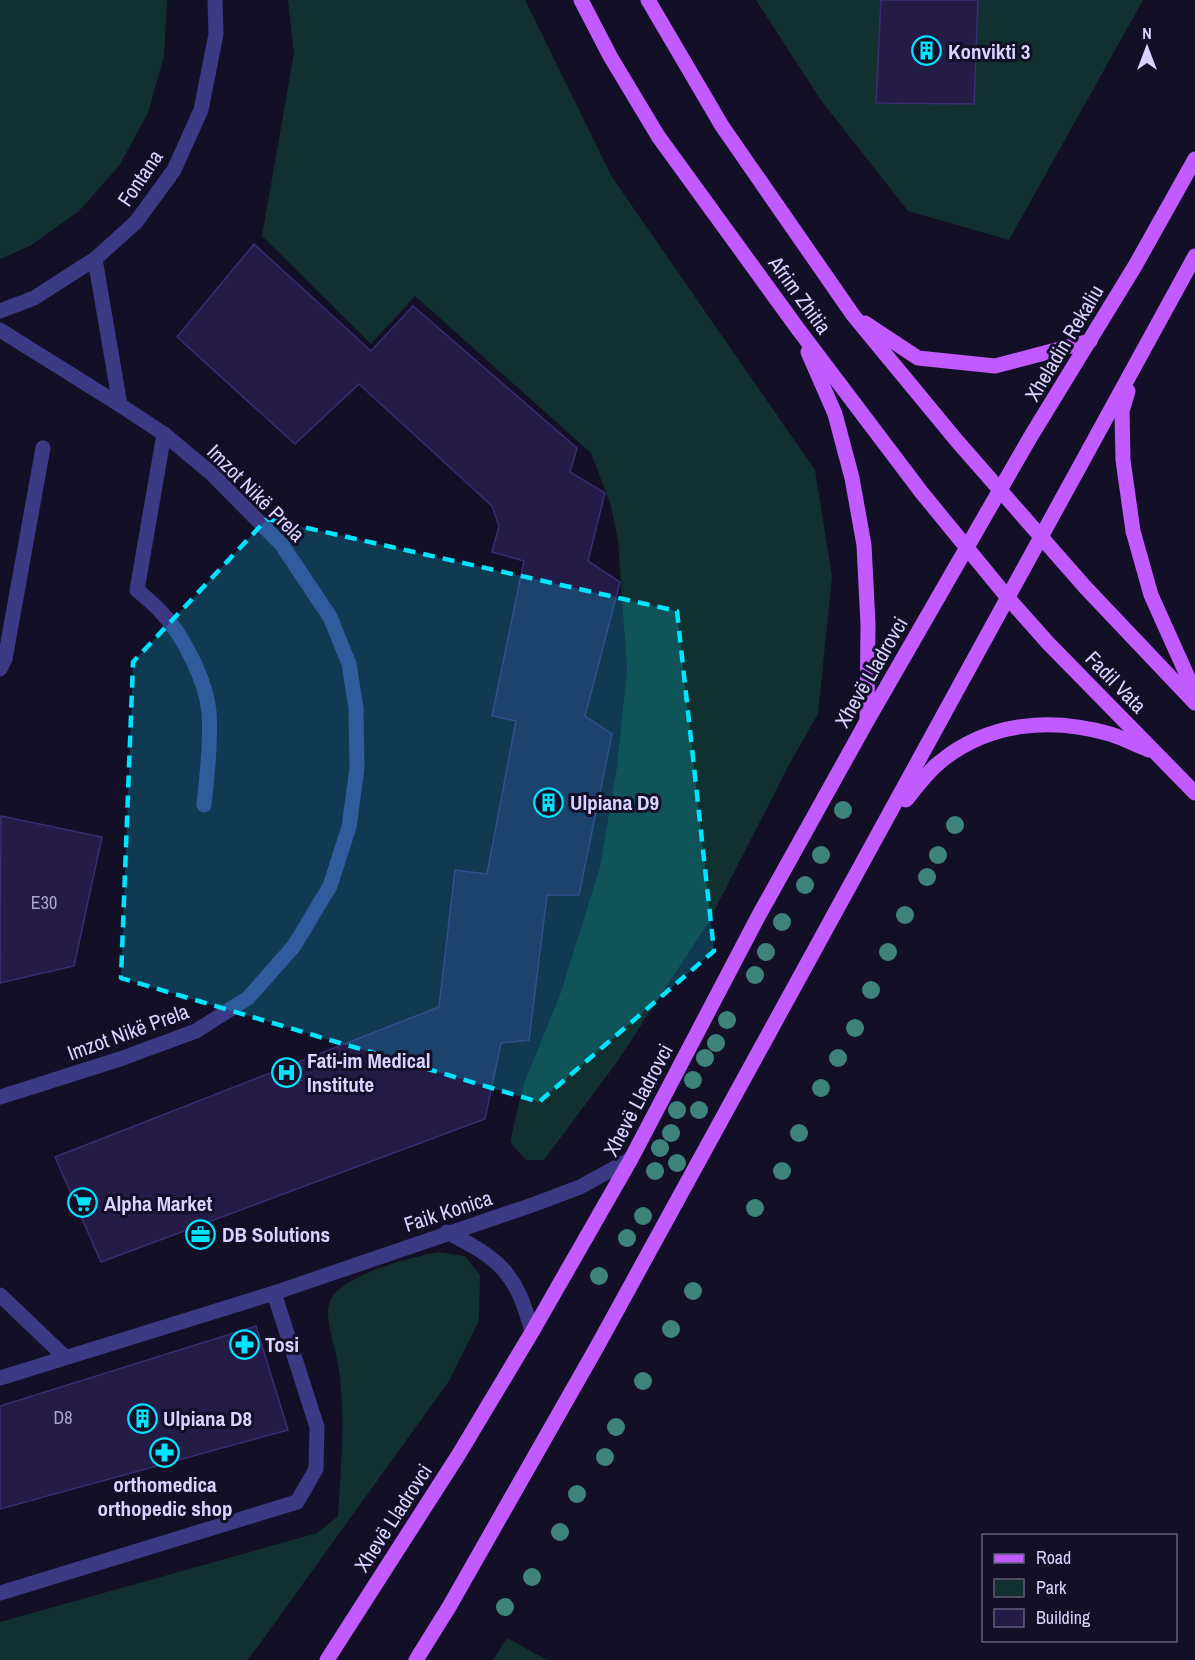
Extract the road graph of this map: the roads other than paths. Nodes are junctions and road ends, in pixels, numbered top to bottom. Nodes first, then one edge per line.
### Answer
1 (215, 0) edge
2 (582, 0) edge
3 (648, 0) edge
4 (1195, 159) edge
5 (1195, 256) edge
6 (95, 260) junction
7 (0, 311) edge
8 (853, 315) junction
9 (798, 329) junction
10 (0, 330) edge
11 (1089, 341) junction
12 (1136, 364) junction
13 (120, 405) junction
14 (164, 434) junction
15 (43, 448) dead end
16 (999, 490) junction
17 (1041, 536) junction
18 (967, 548) junction
19 (1008, 598) junction
20 (0, 669) edge
21 (1195, 693) edge
22 (1195, 703) edge
23 (867, 721) junction
24 (1155, 752) junction
25 (1195, 793) edge
26 (204, 805) dead end
27 (886, 822) junction
28 (0, 1097) edge
29 (631, 1159) junction
30 (447, 1232) junction
31 (274, 1293) junction
32 (0, 1295) edge
33 (532, 1332) junction
34 (65, 1357) junction
35 (0, 1378) edge
36 (0, 1593) edge
37 (327, 1660) edge
38 (416, 1660) edge

1 - 6 street, Fontana
2 - 9 main road, Afrim Zhitia
3 - 8 main road, Afrim Zhitia
4 - 11 main road, Xheladin Rekaliu
5 - 12 main road
6 - 7 street, Fontana
6 - 13 street
8 - 11 main road
8 - 16 main road, Afrim Zhitia
9 - 18 main road, Afrim Zhitia
9 - 23 main road
10 - 13 street, Imzot Nikë Prela
11 - 16 main road, Xheladin Rekaliu
12 - 17 main road
12 - 21 main road
13 - 14 street, Imzot Nikë Prela
14 - 26 street
14 - 28 street, Imzot Nikë Prela
15 - 20 street
16 - 17 main road, Afrim Zhitia
16 - 18 main road, Xheladin Rekaliu
17 - 19 main road
17 - 22 main road, Fadil Vata
18 - 19 main road, Afrim Zhitia
18 - 23 main road, Xhevë Lladrovci
19 - 24 main road, Fadil Vata
19 - 27 main road
23 - 29 main road, Xhevë Lladrovci
24 - 25 main road, Fadil Vata
24 - 27 main road
27 - 38 main road
29 - 30 street, Faik Konica
29 - 33 main road, Xhevë Lladrovci
30 - 31 street, Faik Konica
30 - 33 street
31 - 34 street, Faik Konica
31 - 36 street
32 - 34 street
33 - 37 main road, Xhevë Lladrovci
34 - 35 street, Faik Konica

